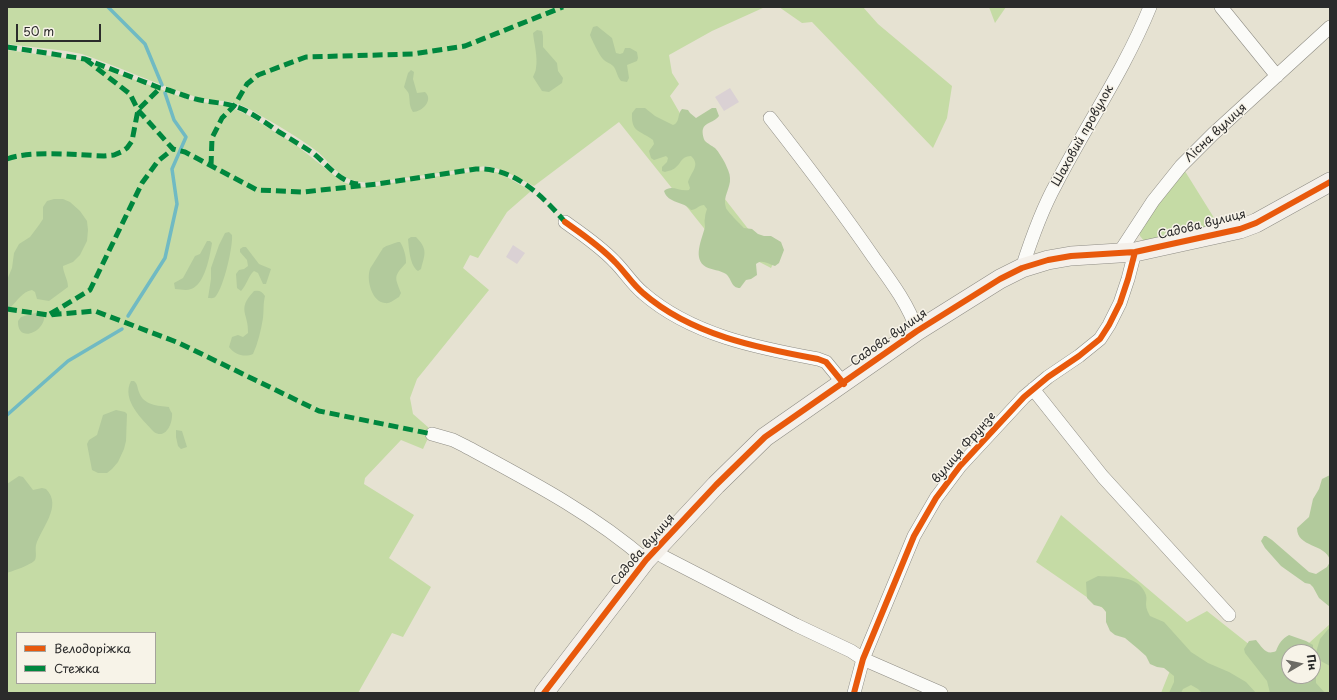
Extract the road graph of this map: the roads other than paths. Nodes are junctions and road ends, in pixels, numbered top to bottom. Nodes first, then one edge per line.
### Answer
1 (1150, 7) edge
2 (1221, 7) edge
3 (1330, 27) edge
4 (1277, 76) junction
5 (770, 118) dead end
6 (1330, 182) edge
7 (565, 222) dead end
8 (1127, 252) junction
9 (1022, 268) junction
10 (917, 331) junction
11 (844, 384) junction
12 (1034, 389) junction
13 (432, 434) dead end
14 (651, 555) junction
15 (1229, 614) dead end
16 (863, 659) junction
17 (544, 693) edge
18 (854, 693) edge
19 (941, 693) edge

1 - 9 street, Шаховий провулок
2 - 4 street
3 - 4 street, Лісна вулиця
4 - 8 street, Лісна вулиця
5 - 10 street
6 - 8 street, Садова вулиця
7 - 11 street
8 - 9 street, Садова вулиця
8 - 12 street, вулиця Фрунзе
9 - 10 street, Садова вулиця
10 - 11 street, Садова вулиця
11 - 14 street, Садова вулиця
12 - 15 street
12 - 16 street, вулиця Фрунзе
13 - 14 street, Садова вулиця
14 - 16 street, Садова вулиця
14 - 17 street, Садова вулиця
16 - 18 street, вулиця Фрунзе
16 - 19 street, Садова вулиця

